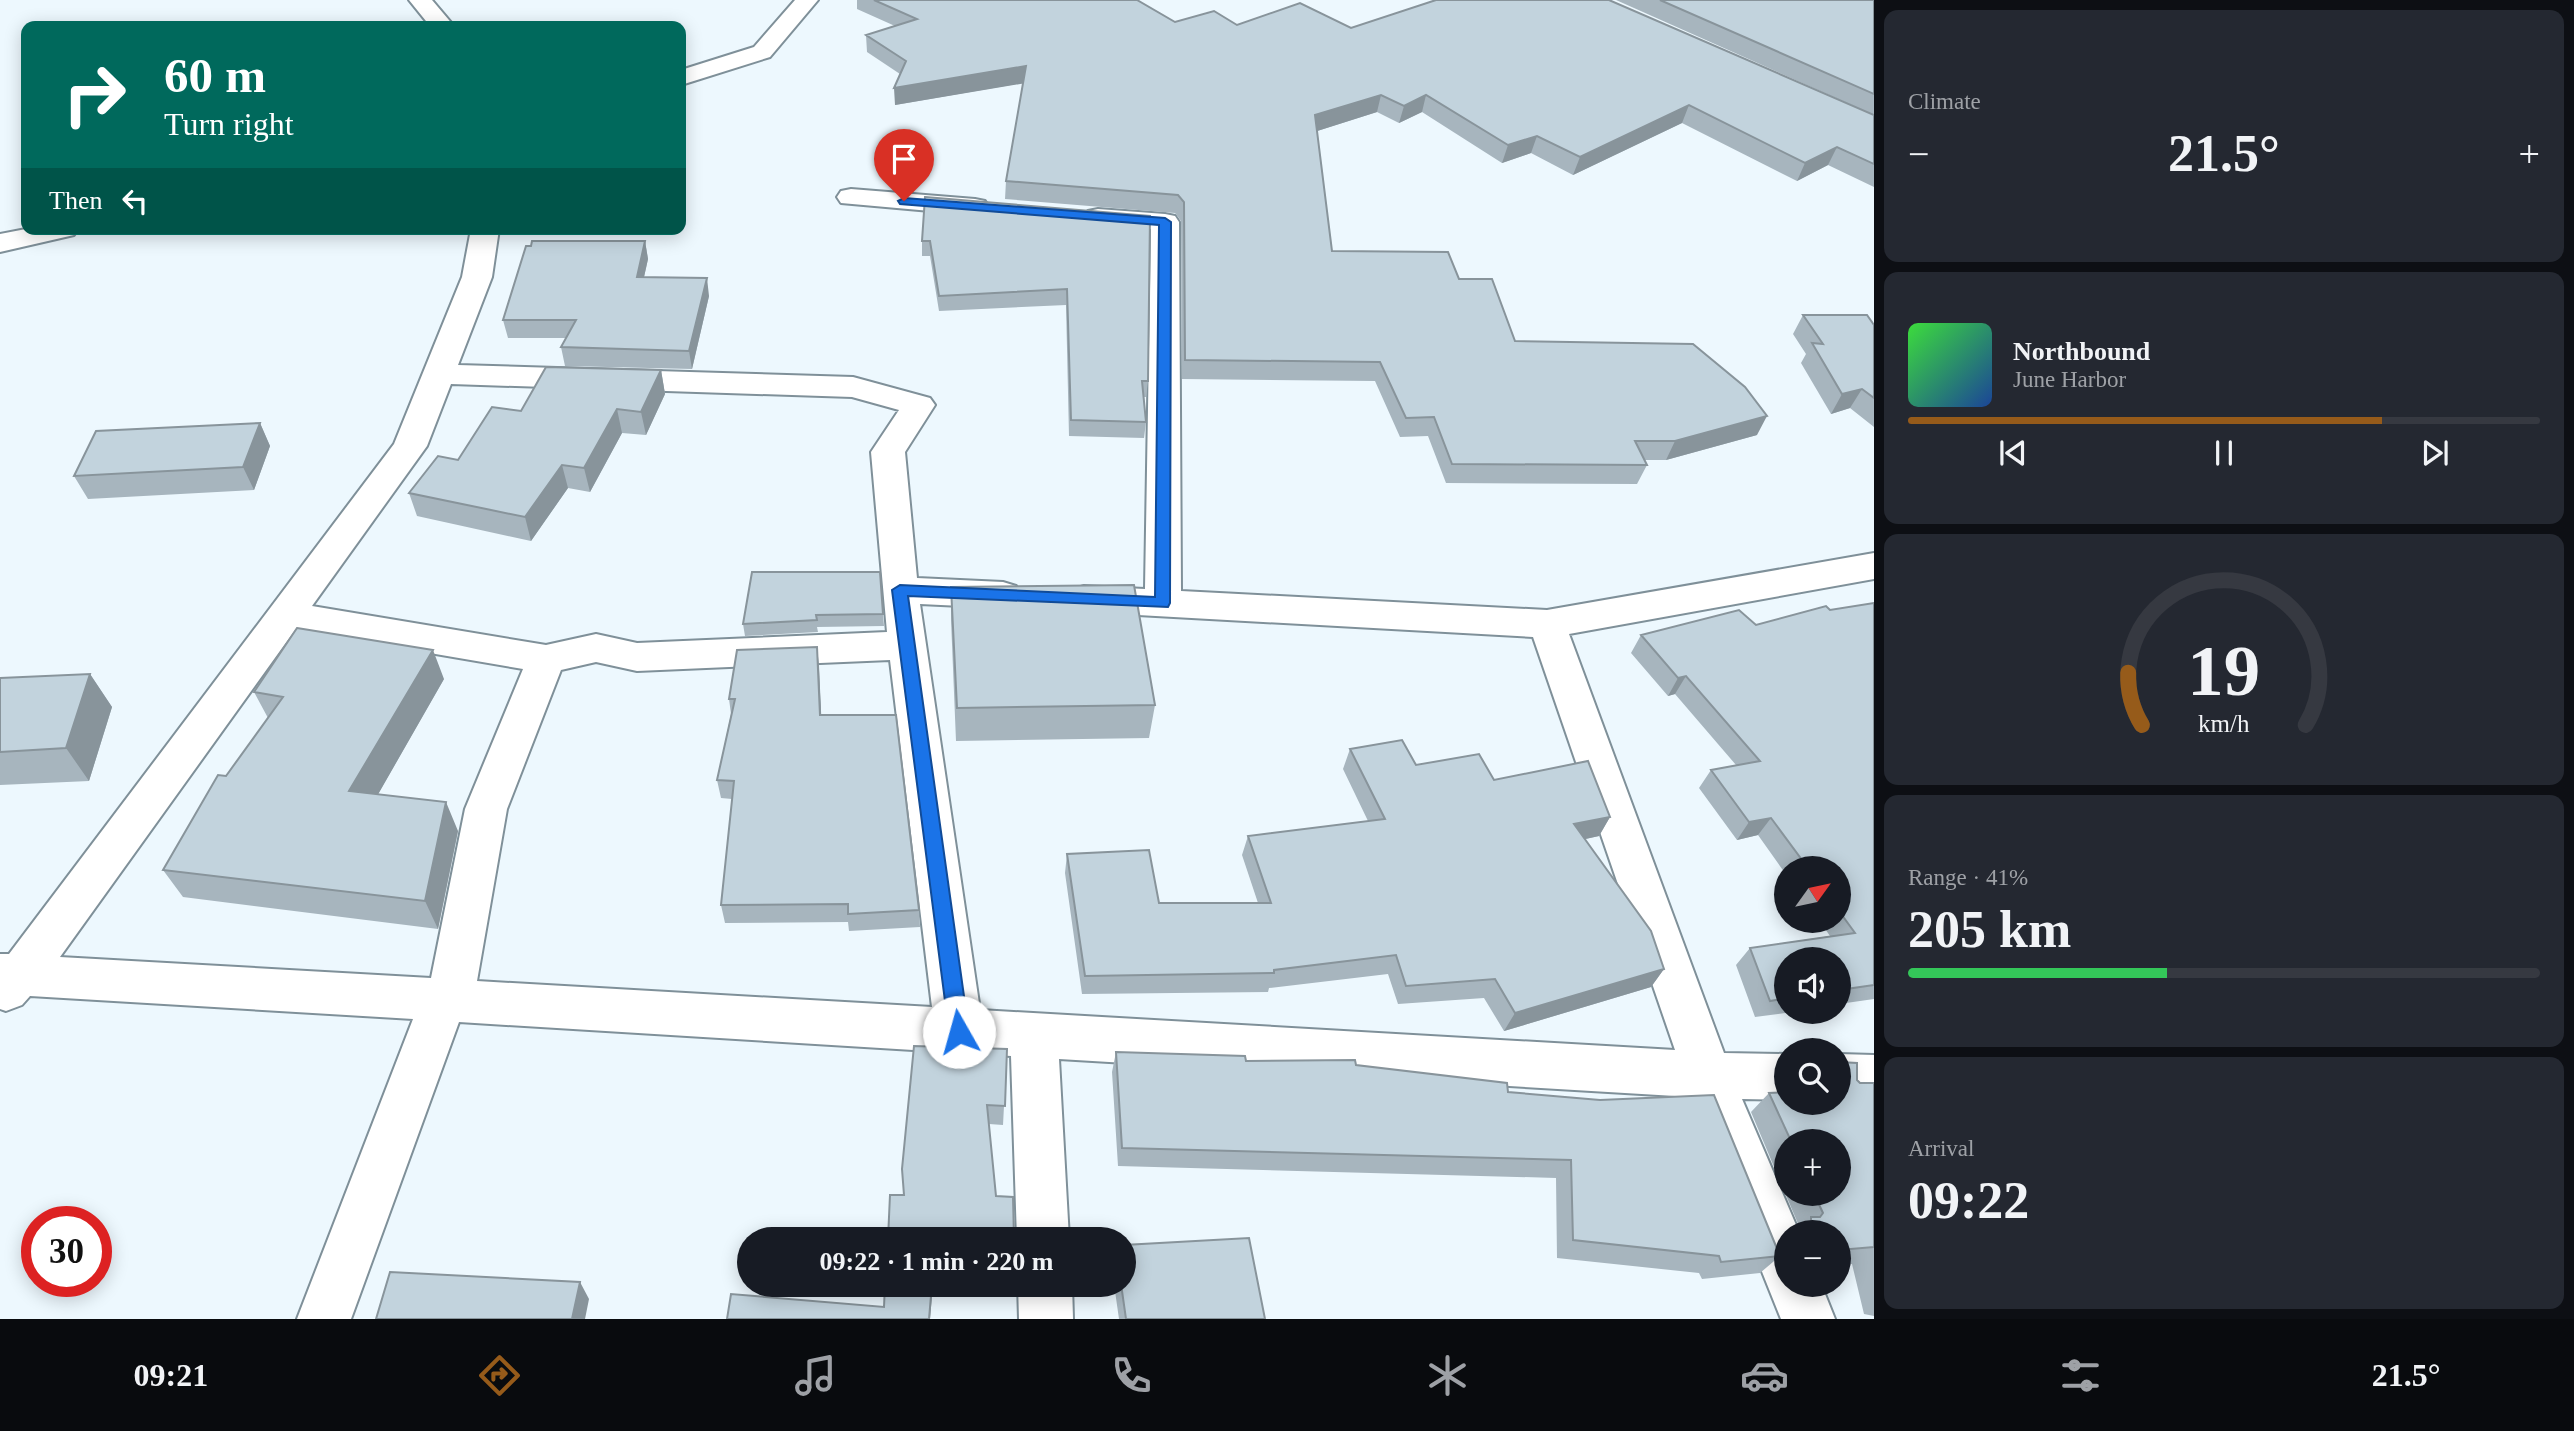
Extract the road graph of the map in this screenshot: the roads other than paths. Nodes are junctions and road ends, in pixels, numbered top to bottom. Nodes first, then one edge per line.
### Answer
1 (420, 0) edge
2 (807, 0) edge
3 (438, 21) edge
4 (686, 76) edge
5 (851, 197) dead end
6 (1001, 209) edge
7 (1070, 214) edge
8 (37, 235) edge
9 (484, 235) edge
10 (0, 243) edge
11 (439, 373) junction
12 (1874, 566) edge
13 (900, 590) junction
14 (1163, 603) junction
15 (286, 615) junction
16 (1547, 624) junction
17 (908, 645) junction
18 (546, 659) junction
19 (7, 982) edge
20 (450, 1000) junction
21 (959, 1032) junction
22 (1034, 1034) junction
23 (1708, 1075) junction
24 (1774, 1077) edge
25 (1851, 1077) edge
26 (1874, 1078) edge
27 (1042, 1227) edge
28 (1774, 1236) edge
29 (1045, 1297) edge
30 (1799, 1297) edge
31 (324, 1319) edge
32 (1046, 1319) edge
33 (1808, 1319) edge

1 - 3 street
2 - 4 street
5 - 6 street
7 - 14 street
8 - 10 street
9 - 11 street
11 - 13 street
11 - 15 street
12 - 16 street
13 - 14 street
13 - 17 street
14 - 16 street
15 - 18 street
15 - 19 street
16 - 23 street
17 - 18 street
17 - 21 street
18 - 20 street
19 - 20 street
20 - 21 street
20 - 31 street
21 - 22 street
22 - 23 street
22 - 27 street
23 - 24 street
23 - 28 street
25 - 26 street
29 - 32 street
30 - 33 street

